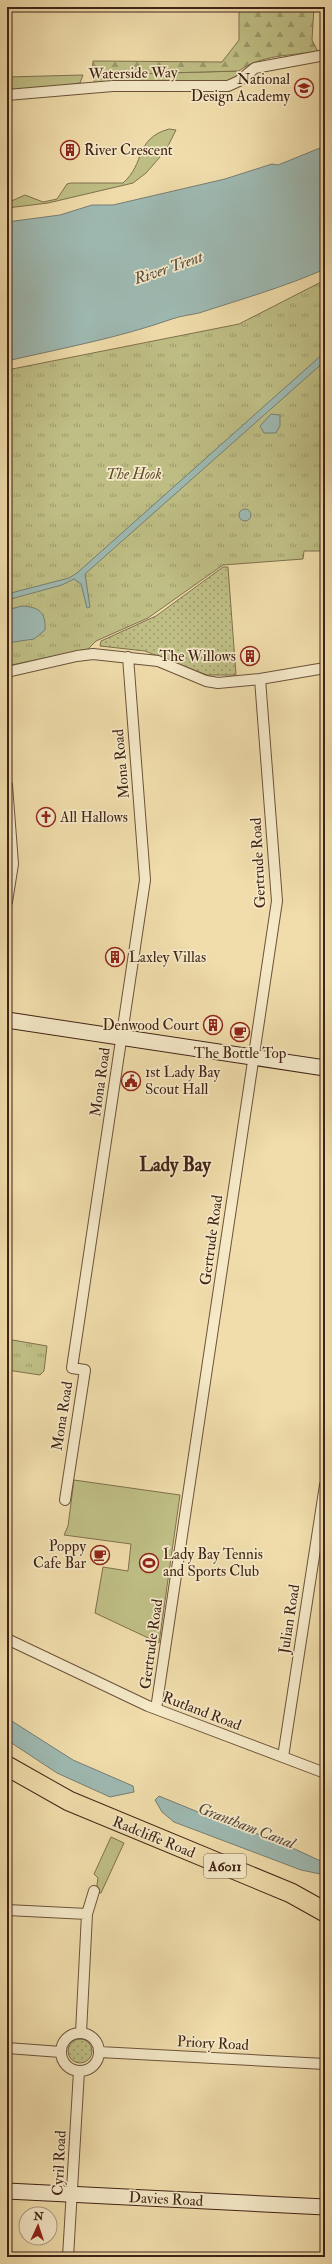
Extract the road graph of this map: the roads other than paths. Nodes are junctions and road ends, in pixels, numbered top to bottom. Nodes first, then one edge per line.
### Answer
1 (325, 55) edge
2 (7, 95) edge
3 (128, 657) junction
4 (325, 668) edge
5 (7, 672) edge
6 (260, 679) junction
7 (7, 785) edge
8 (7, 902) edge
9 (7, 1020) edge
10 (122, 1037) junction
11 (253, 1057) junction
12 (325, 1068) edge
13 (325, 1485) edge
14 (65, 1500) dead end
15 (7, 1639) edge
16 (156, 1709) junction
17 (283, 1757) junction
18 (7, 1766) edge
19 (325, 1773) edge
20 (94, 1891) dead end
21 (7, 1910) edge
22 (325, 1912) edge
23 (87, 1914) junction
24 (81, 2033) junction
25 (7, 2048) edge
26 (61, 2052) junction
27 (99, 2052) junction
28 (325, 2064) edge
29 (79, 2071) junction
30 (7, 2191) edge
31 (72, 2194) junction
32 (325, 2207) edge
33 (68, 2257) edge

1 - 2 street, Waterside Way
3 - 5 street
3 - 6 street
3 - 10 street, Mona Road
4 - 6 street
6 - 11 street, Gertrude Road
7 - 8 street
9 - 10 street
10 - 11 street
10 - 14 street, Mona Road
11 - 12 street
11 - 16 street, Gertrude Road
13 - 17 street, Julian Road
15 - 16 street, Rutland Road
16 - 17 street, Rutland Road
17 - 19 street, Rutland Road
18 - 22 highway, Radcliffe Road / A6011
20 - 23 street
21 - 23 street
23 - 24 street
24 - 26 street
24 - 27 street
25 - 26 street
26 - 29 street
27 - 28 street, Priory Road
27 - 29 street
29 - 31 street, Cyril Road
30 - 31 street, Davies Road
31 - 32 street, Davies Road
31 - 33 street, Cyril Road

